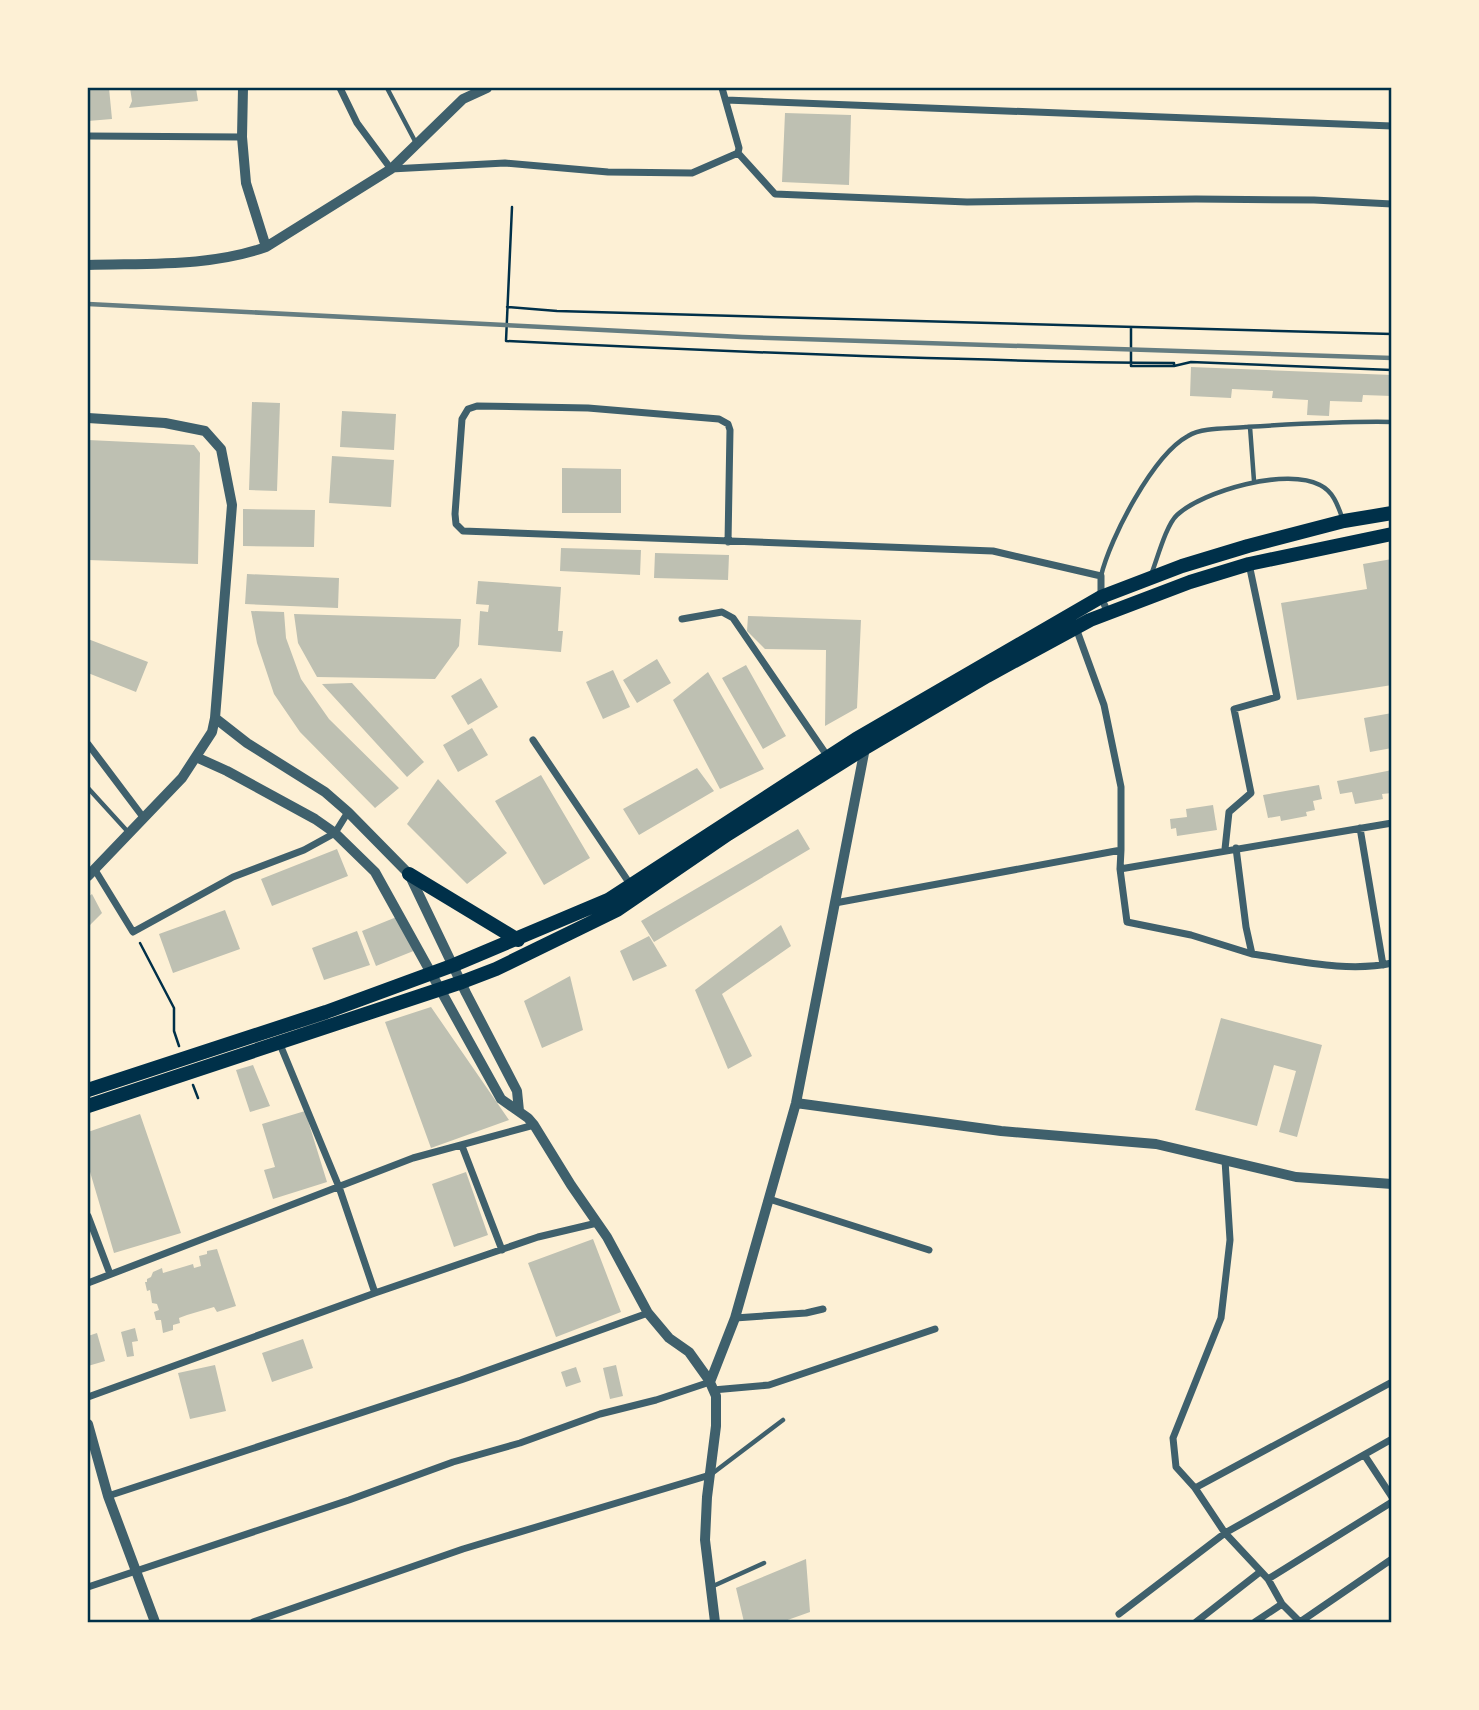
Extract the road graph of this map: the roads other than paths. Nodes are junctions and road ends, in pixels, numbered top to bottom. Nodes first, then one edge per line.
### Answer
1 (243, 88) edge
2 (340, 88) edge
3 (387, 88) edge
4 (487, 88) edge
5 (722, 88) edge
6 (726, 100) junction
7 (1391, 126) edge
8 (88, 136) edge
9 (243, 137) junction
10 (417, 144) junction
11 (738, 153) junction
12 (391, 169) junction
13 (1391, 204) edge
14 (266, 247) junction
15 (88, 265) edge
16 (88, 418) edge
17 (1391, 422) edge
18 (1250, 427) junction
19 (1254, 481) junction
20 (1391, 513) edge
21 (1344, 522) junction
22 (1391, 534) edge
23 (728, 542) junction
24 (1249, 564) junction
25 (1101, 576) junction
26 (1150, 578) junction
27 (1151, 596) junction
28 (1101, 597) junction
29 (1108, 613) junction
30 (682, 620) dead end
31 (1076, 628) junction
32 (215, 718) junction
33 (533, 740) dead end
34 (88, 744) edge
35 (865, 748) junction
36 (196, 757) junction
37 (829, 757) junction
38 (88, 788) edge
39 (348, 812) junction
40 (143, 817) junction
41 (1391, 823) edge
42 (1360, 828) junction
43 (128, 833) junction
44 (335, 833) junction
45 (1236, 848) junction
46 (1225, 849) junction
47 (1121, 850) junction
48 (1120, 869) junction
49 (91, 873) edge
50 (409, 874) junction
51 (630, 884) junction
52 (835, 903) junction
53 (518, 940) junction
54 (1252, 954) junction
55 (1391, 963) edge
56 (454, 965) junction
57 (1383, 965) junction
58 (431, 973) junction
59 (461, 982) junction
60 (440, 989) junction
61 (279, 1042) junction
62 (88, 1090) edge
63 (796, 1103) junction
64 (88, 1106) edge
65 (519, 1111) junction
66 (534, 1125) junction
67 (462, 1146) junction
68 (1225, 1160) junction
69 (1391, 1184) edge
70 (339, 1187) junction
71 (769, 1199) junction
72 (88, 1216) edge
73 (597, 1223) junction
74 (502, 1250) junction
75 (929, 1250) dead end
76 (110, 1274) junction
77 (88, 1283) edge
78 (375, 1293) junction
79 (823, 1309) dead end
80 (648, 1313) junction
81 (735, 1318) junction
82 (935, 1329) dead end
83 (1391, 1382) edge
84 (712, 1386) junction
85 (88, 1397) edge
86 (783, 1420) dead end
87 (88, 1424) edge
88 (1391, 1439) edge
89 (1365, 1456) junction
90 (710, 1475) junction
91 (1195, 1488) junction
92 (108, 1496) junction
93 (1391, 1500) edge
94 (1225, 1533) junction
95 (1391, 1559) edge
96 (764, 1563) dead end
97 (135, 1571) junction
98 (1260, 1572) junction
99 (1268, 1579) junction
100 (88, 1587) edge
101 (710, 1587) junction
102 (1282, 1604) junction
103 (1119, 1614) dead end
104 (155, 1622) edge
105 (253, 1622) edge
106 (715, 1622) edge
107 (1196, 1622) edge
108 (1255, 1622) edge
109 (1300, 1622) edge

1 - 9 street
2 - 12 street
3 - 10 lane
4 - 10 street
5 - 6 street
6 - 7 street
6 - 11 street
8 - 9 street
9 - 14 street
10 - 12 street
11 - 12 street
11 - 13 street
12 - 14 street
14 - 15 street
16 - 32 street
17 - 18 lane
18 - 19 lane
18 - 25 lane
19 - 21 lane
19 - 26 lane
20 - 21 highway
21 - 26 highway
22 - 24 highway
23 - 23 street
23 - 25 street
24 - 27 highway
24 - 46 street
25 - 28 street
26 - 27 lane
26 - 28 highway
27 - 29 highway
28 - 29 street
28 - 37 highway
29 - 31 highway
30 - 37 street
31 - 35 highway
31 - 47 street
32 - 36 street
32 - 39 street
33 - 51 street
34 - 40 street
35 - 52 street
35 - 59 highway
36 - 40 street
36 - 44 street
37 - 51 highway
38 - 43 lane
39 - 44 street
39 - 50 street
40 - 43 street
41 - 42 street
42 - 45 street
42 - 57 street
43 - 49 street
44 - 49 street
44 - 58 street
45 - 46 street
45 - 54 street
46 - 48 street
47 - 48 street
47 - 52 street
48 - 54 street
50 - 53 highway
50 - 56 street
51 - 53 highway
52 - 63 street
53 - 56 highway
54 - 57 street
55 - 57 street
56 - 58 highway
56 - 59 street
58 - 60 street
58 - 62 highway
59 - 60 highway
59 - 65 street
60 - 61 highway
60 - 65 street
61 - 64 highway
61 - 70 street
63 - 68 street
63 - 71 street
65 - 66 street
66 - 67 street
66 - 73 street
67 - 70 street
67 - 74 street
68 - 69 street
68 - 91 street
70 - 76 street
70 - 78 street
71 - 75 street
71 - 81 street
72 - 76 street
73 - 74 street
73 - 80 street
74 - 78 street
76 - 77 street
78 - 85 street
79 - 81 street
80 - 84 street
80 - 92 street
81 - 84 street
82 - 84 street
83 - 91 street
84 - 90 street
84 - 97 street
86 - 90 lane
87 - 92 street
88 - 89 street
89 - 93 street
89 - 94 street
90 - 101 street
90 - 105 street
91 - 94 street
92 - 97 street
93 - 99 street
94 - 98 street
94 - 103 street
95 - 109 street
96 - 101 lane
97 - 100 street
97 - 104 street
98 - 99 street
98 - 107 street
99 - 102 street
101 - 106 street
102 - 108 street
102 - 109 street

